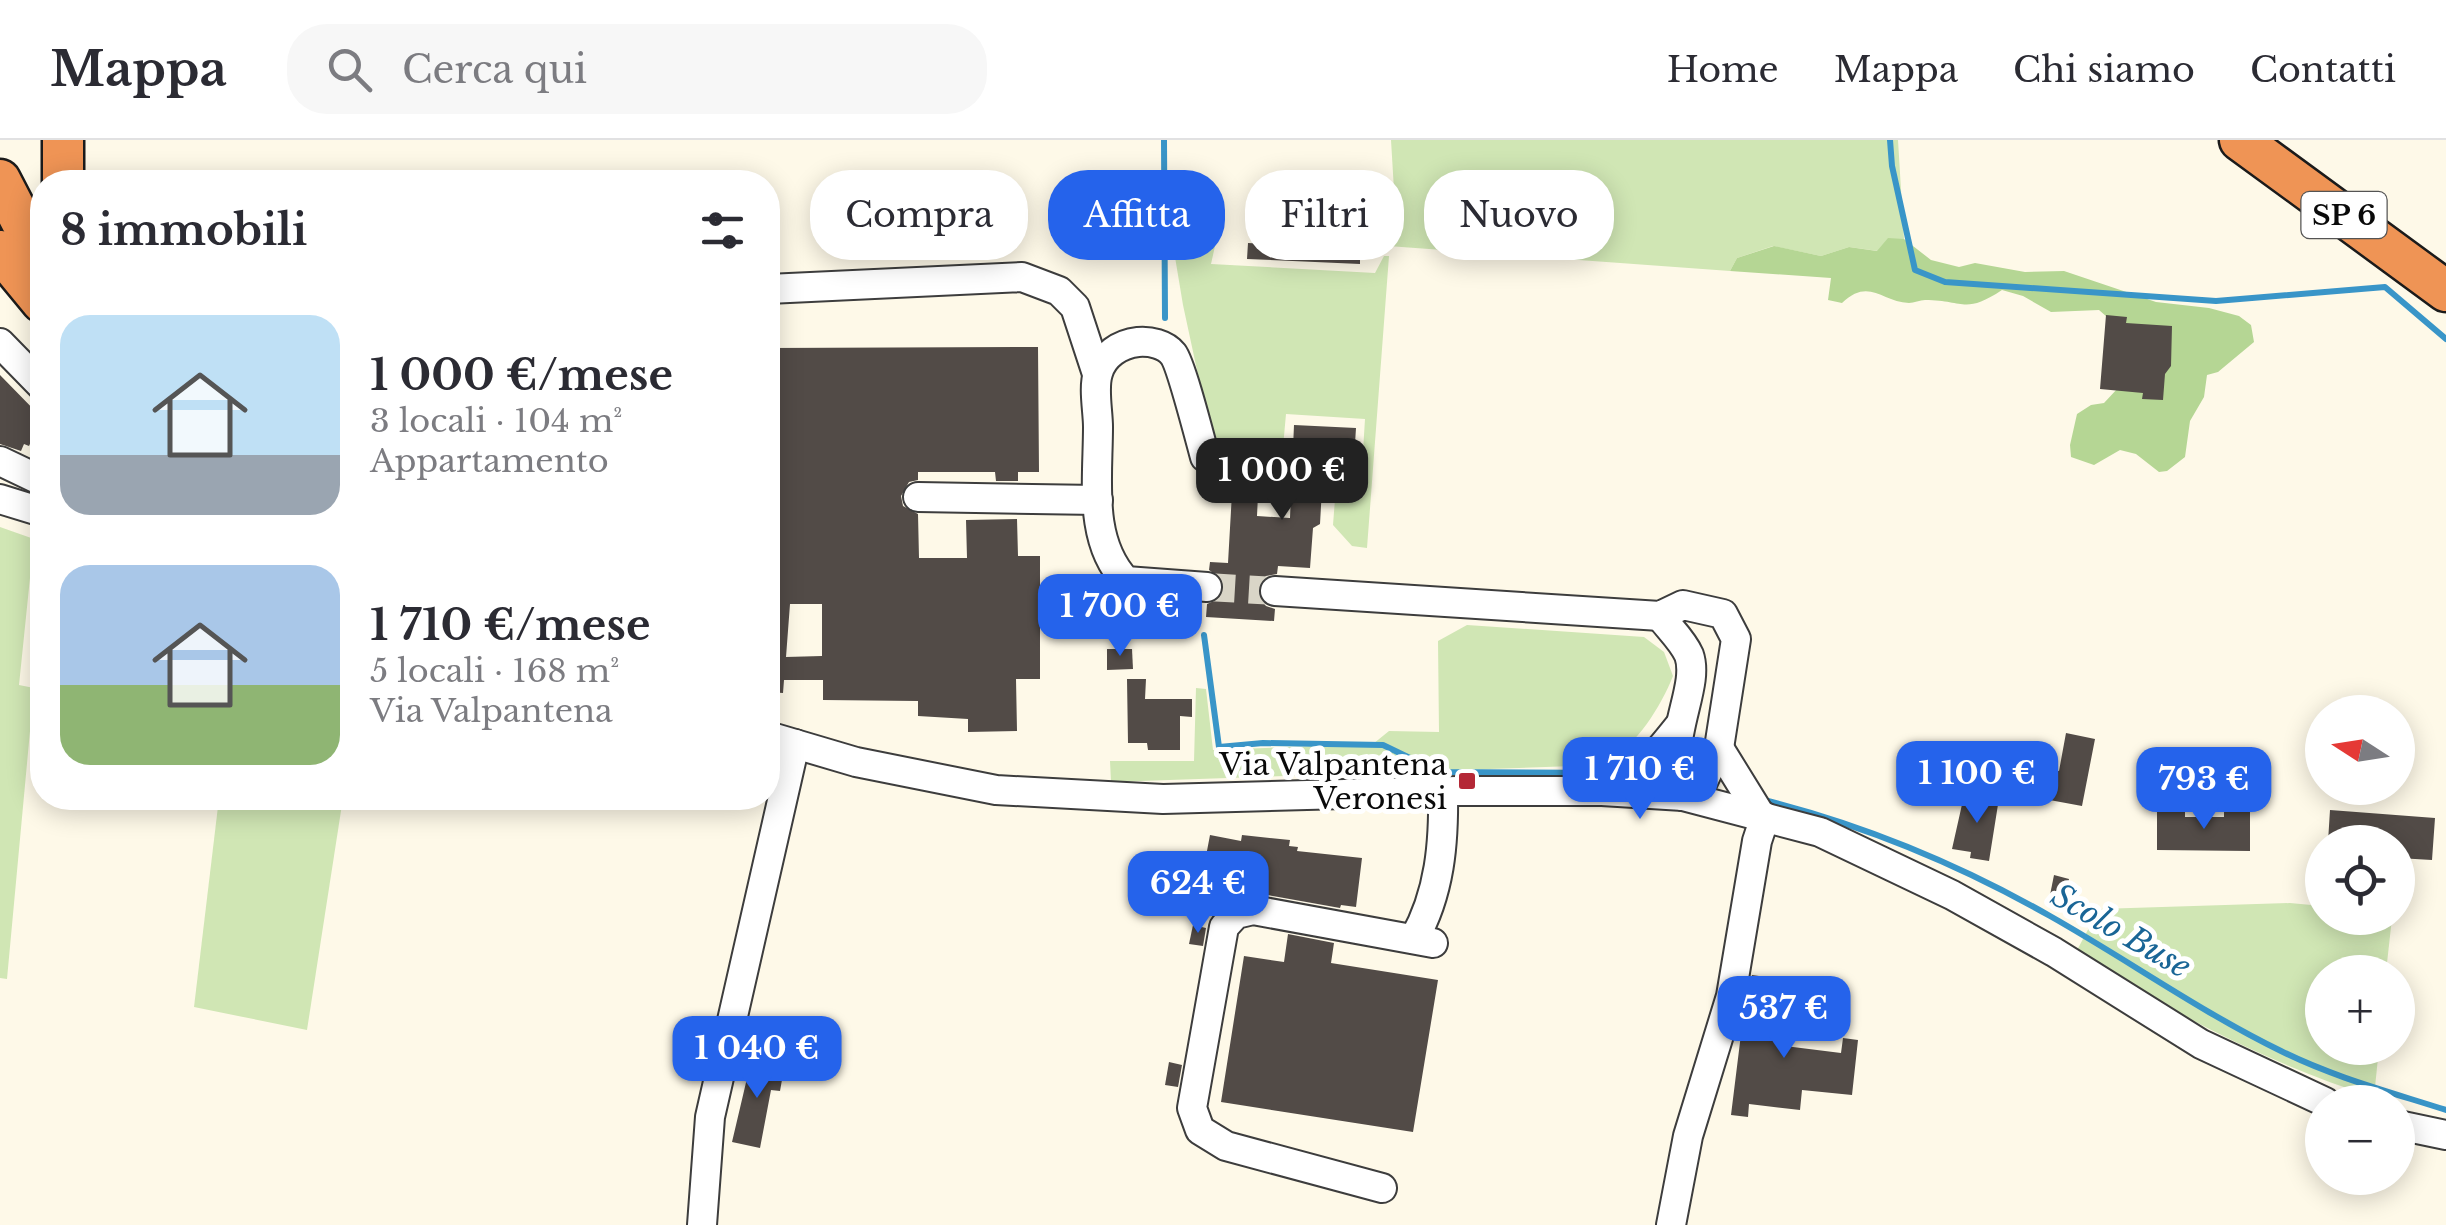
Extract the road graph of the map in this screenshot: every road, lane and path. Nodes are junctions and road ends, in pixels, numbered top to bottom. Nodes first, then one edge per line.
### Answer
1 (62, 140) edge
2 (2240, 140) edge
3 (62, 170) edge
4 (0, 180) edge
5 (30, 238) edge
6 (0, 251) edge
7 (30, 287) edge
8 (780, 288) edge
9 (2446, 291) edge
10 (0, 343) edge
11 (30, 374) edge
12 (1098, 374) junction
13 (1206, 456) dead end
14 (0, 461) edge
15 (30, 475) edge
16 (918, 497) dead end
17 (0, 499) edge
18 (1098, 500) junction
19 (30, 502) edge
20 (1208, 588) tunnel mouth
21 (1275, 591) tunnel mouth
22 (1660, 616) junction
23 (1678, 726) junction
24 (780, 740) edge
25 (795, 744) junction
26 (1720, 748) junction
27 (1602, 791) junction
28 (1443, 792) junction
29 (1683, 796) junction
30 (780, 810) edge
31 (780, 810) edge
32 (1763, 816) junction
33 (2305, 1093) edge
34 (2415, 1128) edge
35 (2446, 1135) edge
36 (1382, 1188) dead end
37 (702, 1225) edge
38 (1671, 1225) edge

1 - 3 highway
2 - 9 highway, SP 6
4 - 5 highway
6 - 7 highway
8 - 12 street
10 - 11 street
12 - 13 street
12 - 18 street
14 - 15 street
16 - 18 street
17 - 19 street
18 - 20 street
21 - 22 street
22 - 23 street
22 - 26 street
23 - 27 street
23 - 29 street
24 - 25 street
25 - 28 street
25 - 31 street
26 - 29 street
26 - 32 street
27 - 28 street
27 - 29 street
28 - 36 street
29 - 32 street
30 - 37 street
32 - 33 street
32 - 38 street
34 - 35 street

